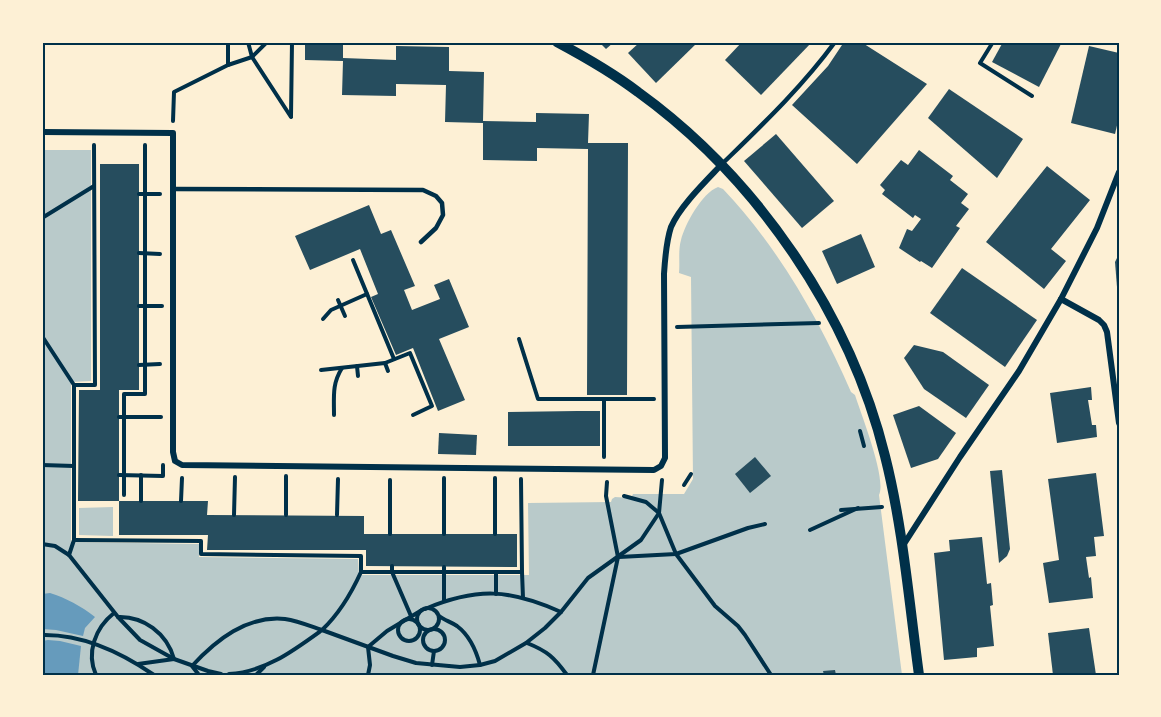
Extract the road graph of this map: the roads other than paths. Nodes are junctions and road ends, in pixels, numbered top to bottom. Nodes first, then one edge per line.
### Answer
1 (558, 42) edge
2 (835, 42) edge
3 (42, 132) edge
4 (722, 164) junction
5 (1119, 172) edge
6 (173, 192) junction
7 (421, 242) dead end
8 (1061, 299) junction
9 (1119, 423) edge
10 (902, 547) junction
11 (919, 675) edge

1 - 4 street
2 - 4 lane
3 - 6 street
4 - 6 street
4 - 10 street
5 - 8 street
6 - 7 lane
8 - 9 street
8 - 10 street
10 - 11 street

